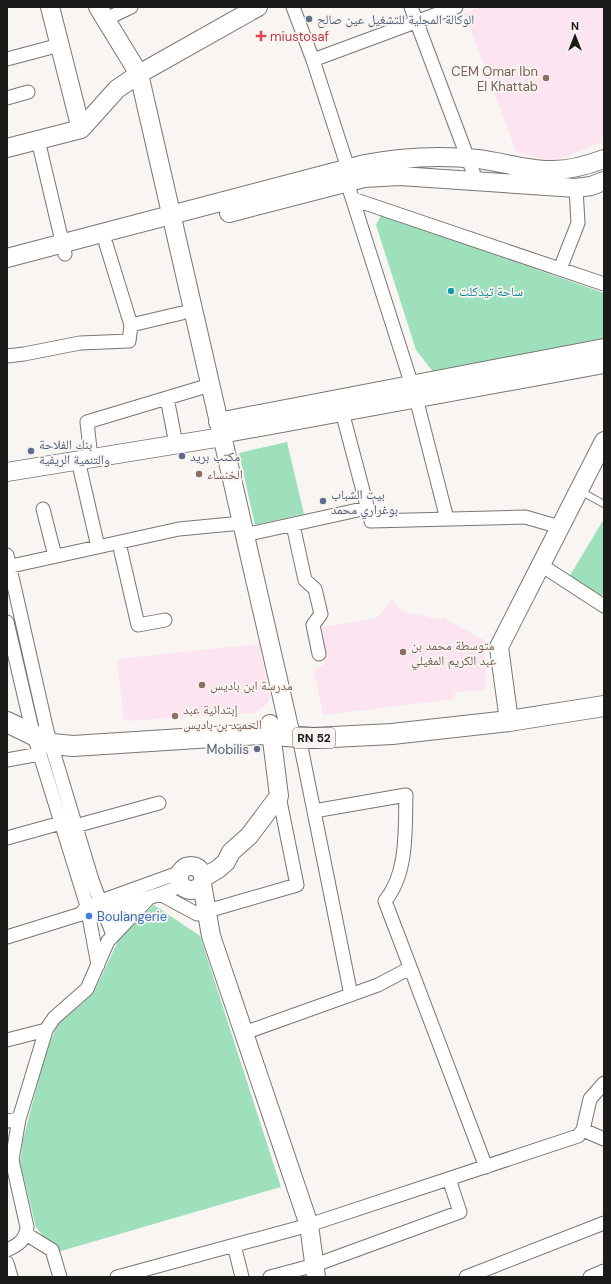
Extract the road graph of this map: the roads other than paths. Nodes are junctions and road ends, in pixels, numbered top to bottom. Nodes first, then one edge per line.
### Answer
1 (50, 7) edge
2 (131, 7) edge
3 (258, 7) edge
4 (293, 7) edge
5 (411, 7) edge
6 (456, 7) edge
7 (102, 13) edge
8 (417, 22) junction
9 (60, 45) junction
10 (7, 59) edge
11 (313, 60) junction
12 (139, 74) junction
13 (28, 92) dead end
14 (7, 98) edge
15 (81, 129) junction
16 (38, 140) junction
17 (7, 148) edge
18 (468, 159) junction
19 (604, 159) edge
20 (399, 167) junction
21 (560, 170) junction
22 (476, 180) junction
23 (604, 181) edge
24 (349, 183) junction
25 (569, 188) junction
26 (172, 221) junction
27 (106, 244) junction
28 (64, 249) junction
29 (7, 258) edge
30 (7, 269) edge
31 (560, 269) junction
32 (604, 284) edge
33 (182, 313) dead end
34 (131, 325) junction
35 (604, 348) edge
36 (7, 356) edge
37 (604, 364) edge
38 (210, 385) junction
39 (414, 391) junction
40 (167, 398) junction
41 (340, 405) junction
42 (221, 431) junction
43 (604, 441) edge
44 (176, 444) junction
45 (84, 459) junction
46 (7, 472) edge
47 (579, 490) junction
48 (604, 504) edge
49 (368, 508) junction
50 (43, 509) dead end
51 (447, 519) junction
52 (293, 525) junction
53 (560, 527) junction
54 (243, 529) junction
55 (119, 543) junction
56 (98, 547) junction
57 (55, 556) junction
58 (8, 563) edge
59 (541, 564) junction
60 (604, 606) edge
61 (165, 620) dead end
62 (7, 622) edge
63 (10, 649) edge
64 (318, 654) dead end
65 (604, 694) edge
66 (604, 706) edge
67 (508, 715) junction
68 (7, 722) edge
69 (284, 731) junction
70 (39, 738) junction
71 (7, 760) edge
72 (279, 796) junction
73 (159, 803) dead end
74 (314, 811) junction
75 (68, 824) junction
76 (7, 838) edge
77 (191, 879) junction
78 (154, 896) junction
79 (102, 907) junction
80 (86, 912) junction
81 (202, 913) junction
82 (113, 935) junction
83 (7, 937) edge
84 (98, 965) junction
85 (410, 968) junction
86 (351, 995) junction
87 (46, 1030) junction
88 (244, 1033) junction
89 (7, 1040) edge
90 (604, 1083) edge
91 (13, 1120) edge
92 (583, 1130) junction
93 (604, 1139) edge
94 (9, 1160) edge
95 (486, 1167) junction
96 (449, 1179) junction
97 (604, 1223) edge
98 (309, 1225) junction
99 (26, 1234) junction
100 (234, 1245) junction
101 (7, 1250) edge
102 (7, 1263) edge
103 (315, 1271) edge
104 (604, 1271) edge
105 (143, 1274) edge
106 (238, 1276) edge
107 (11, 1277) edge
108 (60, 1277) edge
109 (116, 1277) edge
110 (270, 1277) edge
111 (466, 1277) edge
112 (590, 1277) edge

1 - 9 main road
2 - 7 street
3 - 12 main road
4 - 11 street
5 - 8 street
6 - 8 street
7 - 12 main road
8 - 11 street
8 - 18 street
9 - 10 street
9 - 15 main road
11 - 24 street
12 - 15 main road
12 - 26 main road
13 - 14 street
15 - 16 main road
16 - 17 main road
16 - 28 street
18 - 20 main road
18 - 21 main road
18 - 22 street
19 - 21 main road
20 - 22 main road
20 - 24 main road
21 - 25 main road
22 - 25 main road
23 - 25 main road
24 - 26 main road
24 - 31 street
24 - 39 street
25 - 31 street
26 - 27 main road
26 - 28 main road
26 - 38 main road
27 - 28 main road
27 - 34 street
28 - 29 main road
28 - 30 main road
31 - 32 street
33 - 34 street
34 - 36 street
35 - 39 main road
37 - 39 main road
38 - 40 street
38 - 42 main road
39 - 41 main road
39 - 51 street
40 - 44 street
40 - 45 street
41 - 42 main road
41 - 49 street
42 - 44 main road
42 - 54 main road
43 - 47 main road
44 - 45 main road
45 - 46 main road
45 - 56 street
47 - 48 lane
47 - 53 main road
49 - 51 street
49 - 52 street
50 - 57 street
51 - 53 street
52 - 54 street
52 - 64 street
53 - 59 main road
54 - 55 street
54 - 69 main road
55 - 56 street
55 - 61 street
56 - 57 street
57 - 58 street
58 - 70 street
59 - 60 street
59 - 67 main road
62 - 63 street
63 - 70 street
65 - 67 main road, RN 52
66 - 67 main road, RN 52
67 - 69 main road, RN 52
68 - 70 main road, RN 52
69 - 70 main road, RN 52
69 - 72 main road
69 - 74 street
70 - 71 street
70 - 75 street
72 - 77 main road
72 - 81 street
73 - 75 street
74 - 85 street
74 - 86 street
75 - 76 street
75 - 79 street
75 - 80 street
77 - 78 street
77 - 79 street
77 - 81 main road
78 - 79 street
78 - 81 street
78 - 82 street
79 - 80 street
79 - 82 street
80 - 83 street
80 - 84 street
81 - 88 main road
82 - 84 street
84 - 87 street
85 - 86 street
85 - 95 street
86 - 88 street
87 - 89 street
87 - 91 street
88 - 98 main road
90 - 92 street
91 - 94 street
92 - 93 street
92 - 95 street
94 - 99 street
95 - 96 street
96 - 98 street
96 - 103 street
97 - 111 street
98 - 100 street
98 - 103 main road
99 - 101 street
99 - 108 street
100 - 105 street
100 - 106 street
102 - 107 street
103 - 110 street
104 - 112 street
105 - 109 street

